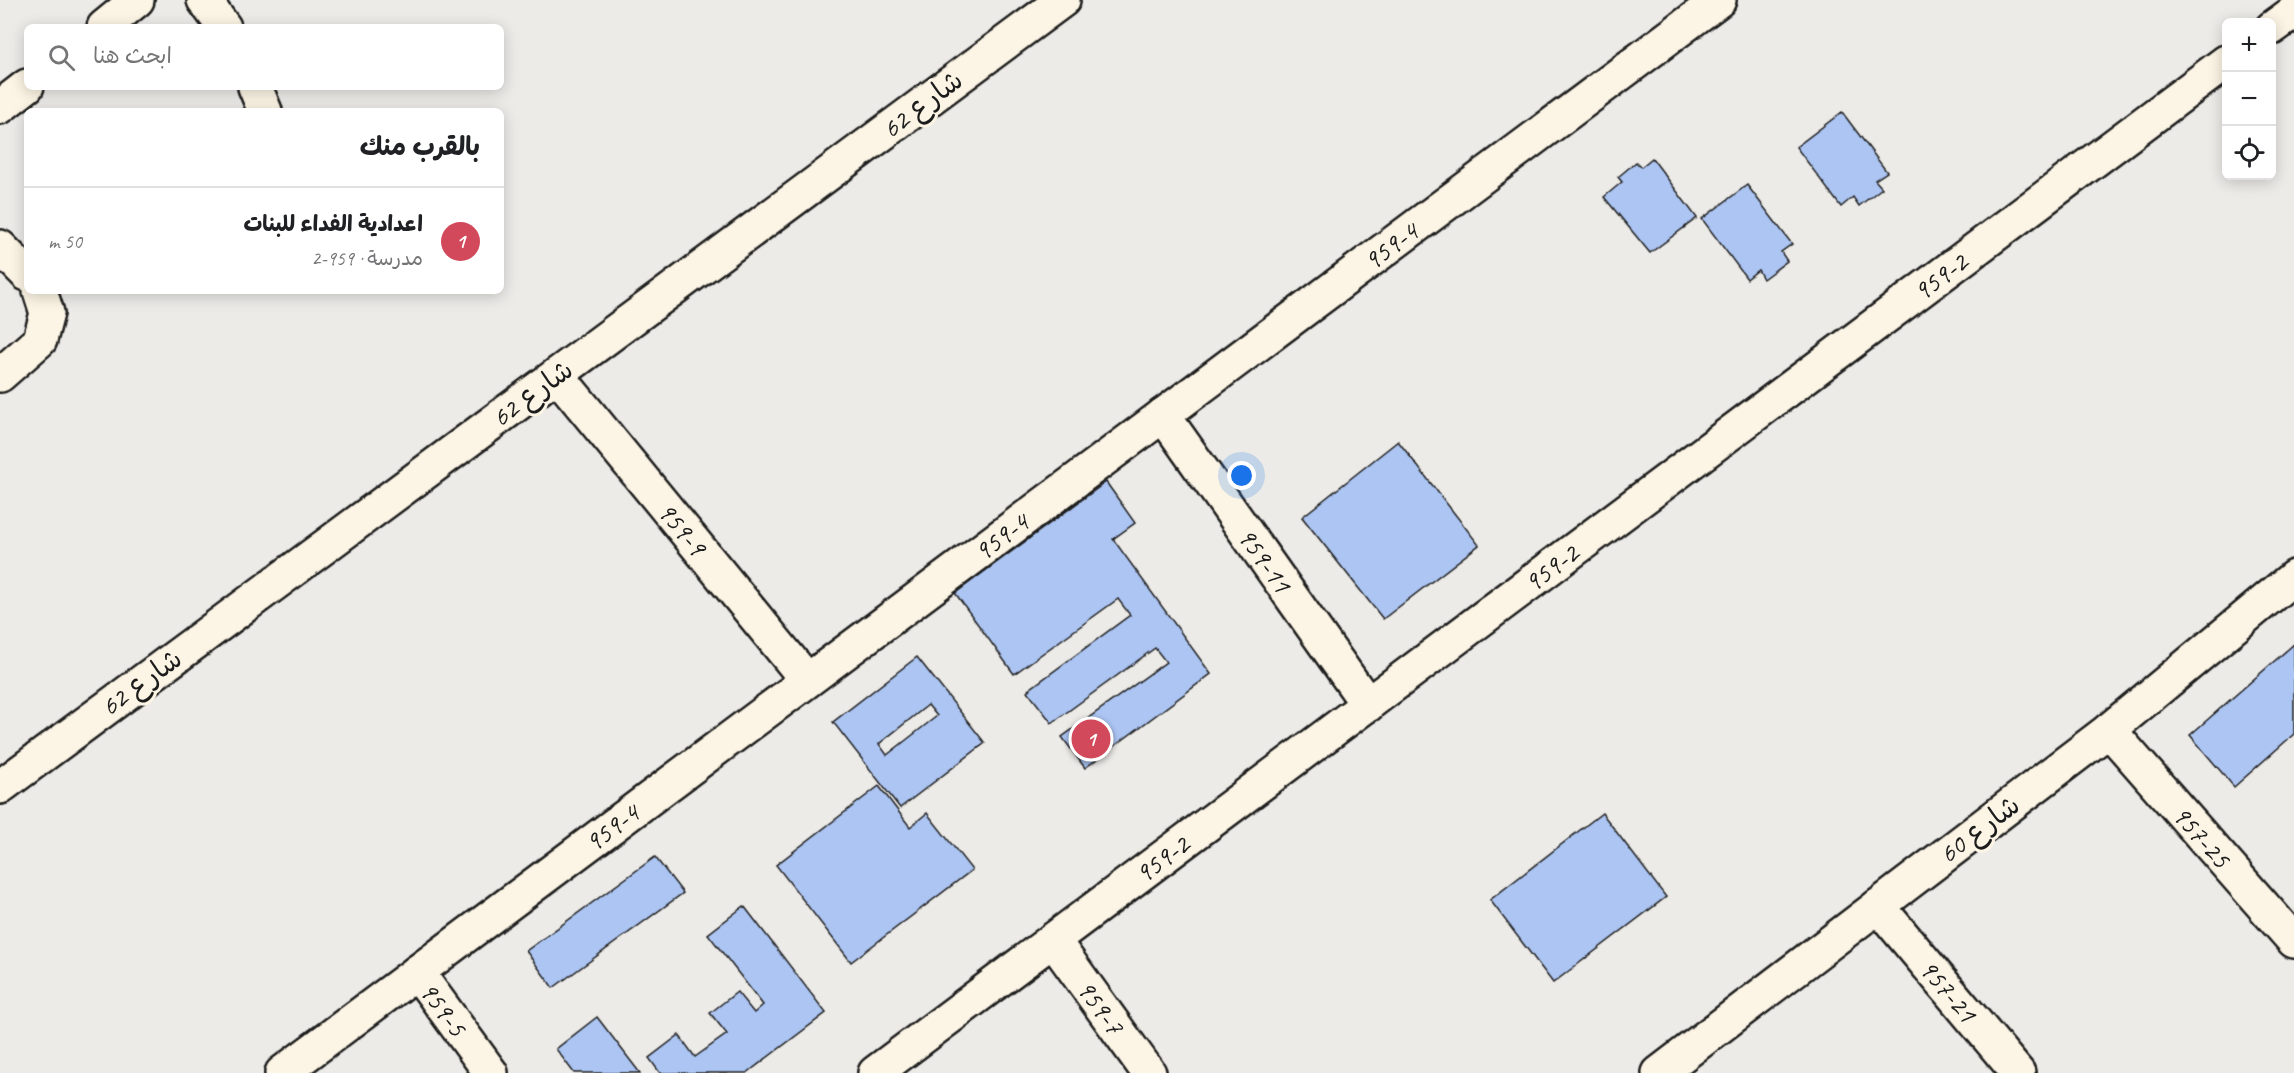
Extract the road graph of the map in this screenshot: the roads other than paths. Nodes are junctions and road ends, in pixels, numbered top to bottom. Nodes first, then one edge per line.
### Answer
1 (138, 0) edge
2 (204, 0) edge
3 (1063, 0) edge
4 (1719, 0) edge
5 (2294, 12) edge
6 (108, 24) edge
7 (222, 24) edge
8 (2276, 25) edge
9 (2222, 65) edge
10 (24, 88) edge
11 (256, 90) edge
12 (0, 107) edge
13 (264, 108) edge
14 (0, 247) edge
15 (24, 271) edge
16 (41, 294) edge
17 (0, 375) edge
18 (557, 375) junction
19 (1163, 415) junction
20 (2294, 578) edge
21 (807, 680) junction
22 (1368, 705) junction
23 (2109, 730) junction
24 (0, 787) edge
25 (1878, 906) junction
26 (1053, 940) junction
27 (2294, 941) edge
28 (417, 972) junction
29 (282, 1073) edge
30 (491, 1073) edge
31 (875, 1073) edge
32 (1149, 1073) edge
33 (1659, 1073) edge
34 (2018, 1073) edge

1 - 6 street
2 - 7 street
3 - 18 street, شارع 62
4 - 19 street, 959-4
5 - 8 street
9 - 22 street, 959-2
10 - 12 street
11 - 13 street
14 - 15 street
16 - 17 street
18 - 21 street, 959-9
18 - 24 street, شارع 62
19 - 21 street, 959-4
19 - 22 street, 959-11
20 - 23 street, شارع 60
21 - 28 street, 959-4
22 - 26 street, 959-2
23 - 25 street, شارع 60
23 - 27 street, 957-25
25 - 33 street, شارع 60
25 - 34 street, 957-21
26 - 31 street, 959-2
26 - 32 street, 959-7
28 - 29 street, 959-4
28 - 30 street, 959-5

